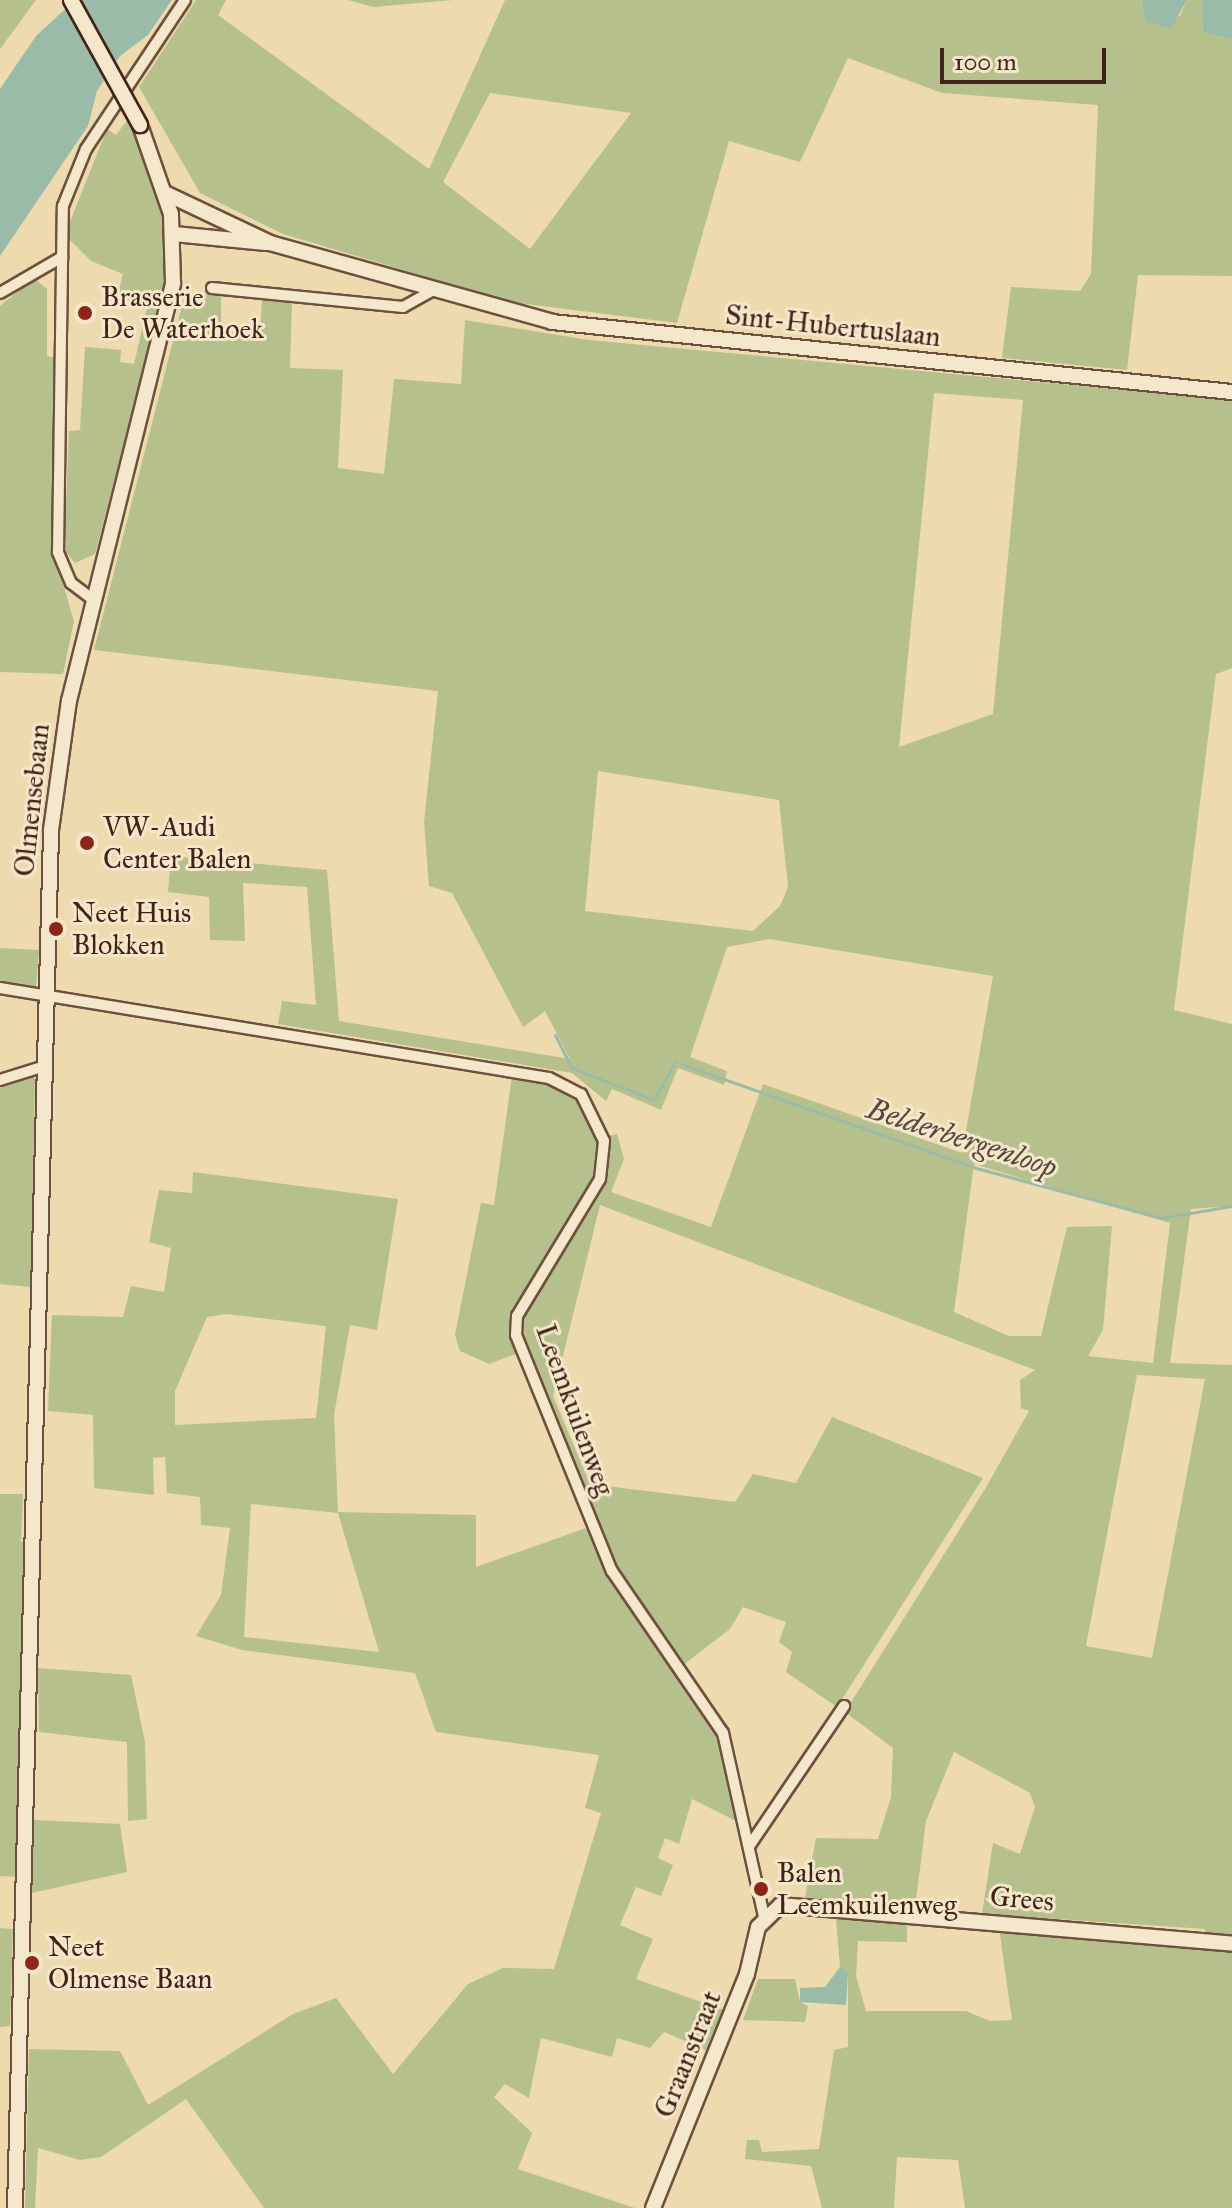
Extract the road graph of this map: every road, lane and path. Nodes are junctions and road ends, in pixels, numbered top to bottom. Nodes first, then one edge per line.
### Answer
1 (71, 0) edge
2 (185, 0) edge
3 (167, 194) junction
4 (174, 234) junction
5 (270, 243) junction
6 (62, 257) junction
7 (212, 288) dead end
8 (432, 291) junction
9 (0, 293) edge
10 (1232, 392) edge
11 (95, 601) junction
12 (0, 988) edge
13 (47, 996) junction
14 (45, 1066) junction
15 (0, 1080) edge
16 (844, 1706) dead end
17 (750, 1845) junction
18 (764, 1917) junction
19 (1232, 1944) edge
20 (15, 2208) edge
21 (653, 2208) edge

1 - 3 street, Olmensebaan, bridge
2 - 6 street
3 - 4 street, Olmensebaan
3 - 5 street, Sint-Hubertuslaan
4 - 5 street, Sint-Hubertuslaan
4 - 11 street, Olmensebaan
5 - 8 street, Sint-Hubertuslaan
6 - 9 street
6 - 11 street
7 - 8 street
8 - 10 street, Sint-Hubertuslaan
11 - 13 street, Olmensebaan
12 - 13 street, Leemkuilenweg
13 - 14 street, Olmensebaan
13 - 17 street, Leemkuilenweg
14 - 15 street
14 - 20 street, Olmensebaan
16 - 17 street
17 - 18 street, Leemkuilenweg
18 - 19 street, Grees
18 - 21 street, Graanstraat

